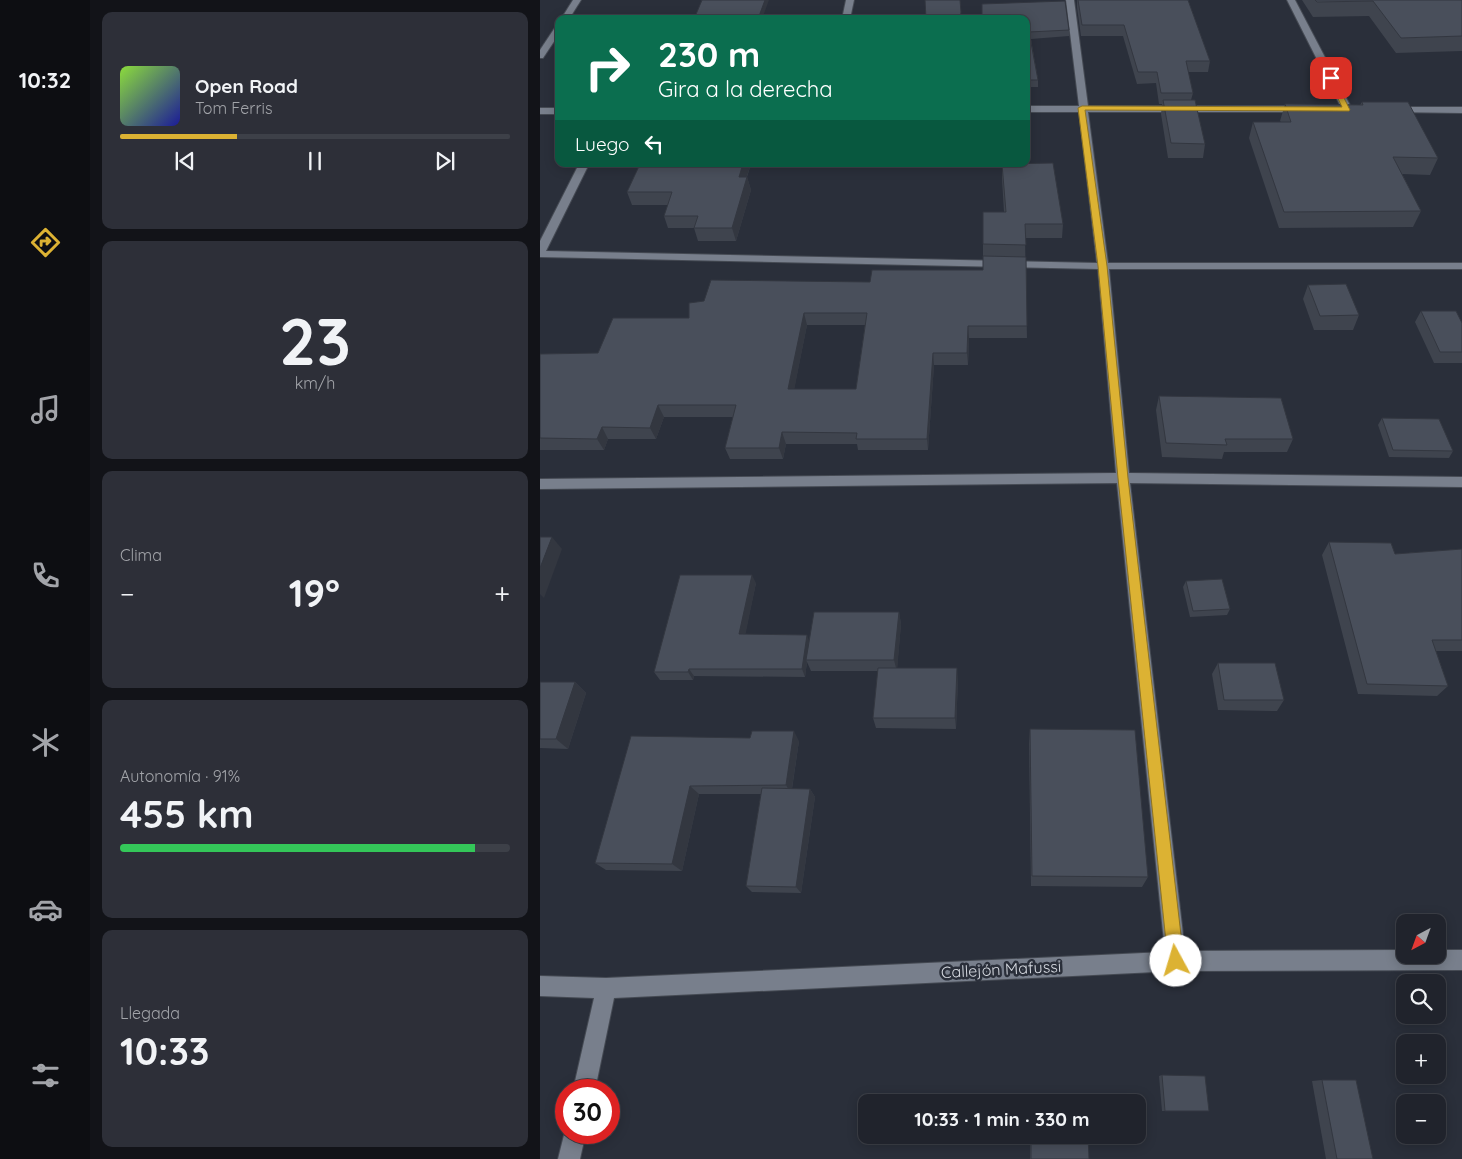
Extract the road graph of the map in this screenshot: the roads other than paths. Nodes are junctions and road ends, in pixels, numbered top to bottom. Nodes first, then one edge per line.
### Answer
1 (577, 0) edge
2 (850, 0) edge
3 (1070, 0) edge
4 (1292, 0) edge
5 (568, 15) edge
6 (847, 15) edge
7 (555, 34) edge
8 (540, 56) edge
9 (1082, 108) junction
10 (1030, 109) edge
11 (1307, 109) edge
12 (1346, 109) edge
13 (1384, 110) edge
14 (540, 111) edge
15 (555, 111) edge
16 (1461, 112) edge
17 (583, 167) edge
18 (540, 253) edge
19 (1103, 266) junction
20 (1462, 266) edge
21 (1123, 478) junction
22 (1462, 482) edge
23 (540, 484) edge
24 (1462, 960) edge
25 (1176, 961) junction
26 (540, 986) edge
27 (606, 988) junction
28 (586, 1079) edge
29 (573, 1144) edge
30 (570, 1159) edge

1 - 5 street
2 - 6 street
3 - 9 street
4 - 12 street
7 - 8 street
9 - 10 street
9 - 11 street
9 - 19 street
13 - 16 street
14 - 15 street
17 - 18 street
18 - 19 street
19 - 20 street
19 - 21 street
21 - 22 street
21 - 23 street
21 - 25 street
24 - 25 street, Callejón Mafussi
25 - 27 street, Callejón Mafussi
26 - 27 street, Callejón Mafussi
27 - 28 street
29 - 30 street

